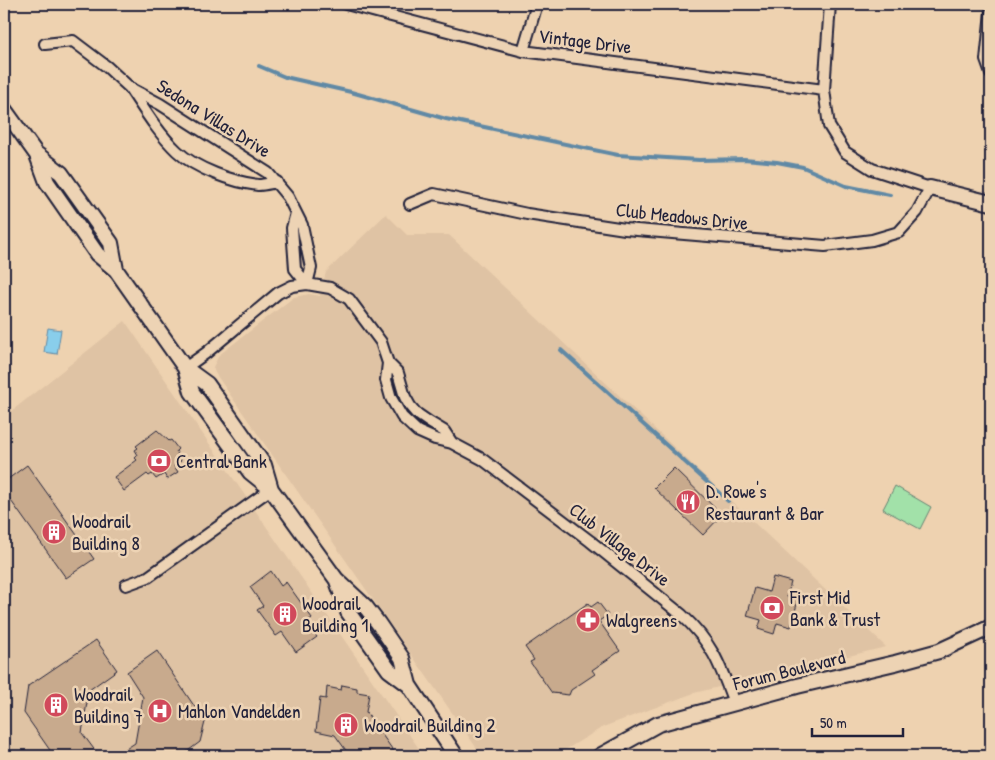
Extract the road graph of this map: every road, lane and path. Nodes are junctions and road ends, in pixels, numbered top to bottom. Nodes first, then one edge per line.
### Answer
1 (537, 4) edge
2 (830, 4) edge
3 (352, 5) edge
4 (991, 12) edge
5 (46, 44) dead end
6 (523, 51) junction
7 (991, 74) edge
8 (130, 88) junction
9 (824, 90) junction
10 (4, 109) edge
11 (276, 182) junction
12 (930, 188) junction
13 (991, 203) edge
14 (410, 204) dead end
15 (296, 213) junction
16 (307, 284) junction
17 (185, 368) junction
18 (271, 489) junction
19 (126, 585) dead end
20 (991, 627) edge
21 (734, 703) junction
22 (456, 756) edge
23 (600, 756) edge

1 - 6 street
2 - 9 street
3 - 6 street, Vintage Drive
4 - 7 street
5 - 8 street, Sedona Villas Drive
6 - 9 street, Vintage Drive
8 - 11 street, Sedona Villas Drive
8 - 11 street, Sedona Villas Drive
9 - 12 street
10 - 17 main road
11 - 15 street, Sedona Villas Drive
12 - 13 main road
12 - 14 street, Club Meadows Drive
15 - 16 street, Sedona Villas Drive
15 - 16 street
16 - 17 street, Club Village Drive
16 - 21 street, Club Village Drive
17 - 18 main road
18 - 19 street
18 - 22 main road
20 - 21 main road, Forum Boulevard
21 - 23 main road, Forum Boulevard

